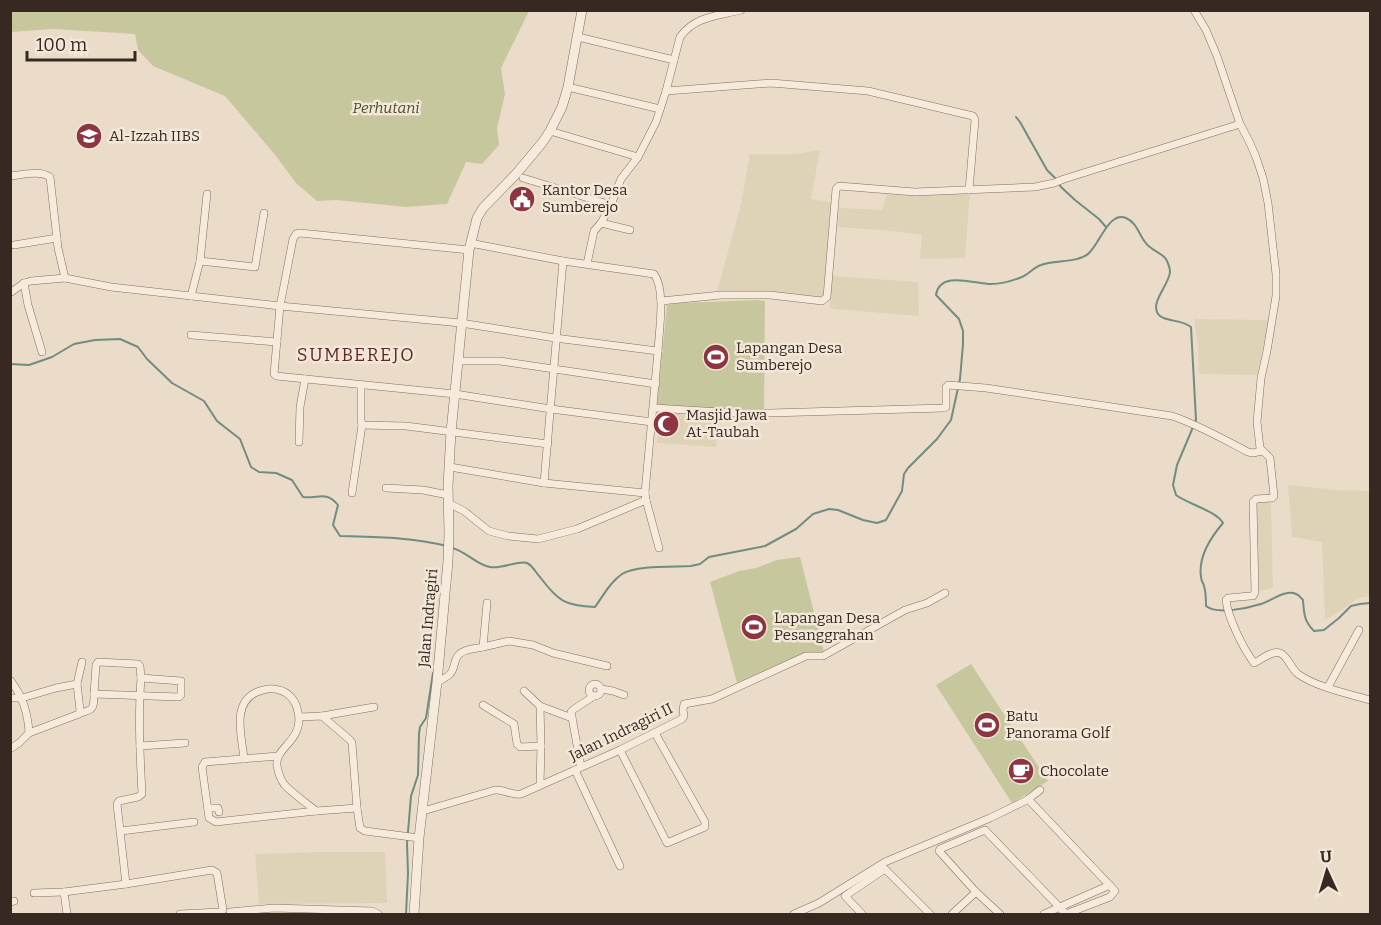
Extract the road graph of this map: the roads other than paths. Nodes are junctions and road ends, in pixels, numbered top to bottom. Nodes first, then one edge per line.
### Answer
1 (582, 10) edge
2 (741, 10) edge
3 (1194, 10) edge
4 (578, 37) junction
5 (674, 60) junction
6 (568, 87) junction
7 (666, 91) junction
8 (660, 110) junction
9 (1240, 124) junction
10 (550, 131) junction
11 (638, 157) junction
12 (10, 176) edge
13 (523, 178) dead end
14 (969, 190) junction
15 (207, 194) dead end
16 (610, 205) junction
17 (264, 213) dead end
18 (601, 222) junction
19 (630, 230) dead end
20 (57, 238) junction
21 (14, 245) dead end
22 (469, 246) junction
23 (200, 261) junction
24 (563, 261) junction
25 (586, 264) junction
26 (65, 278) junction
27 (24, 283) junction
28 (10, 293) edge
29 (192, 296) junction
30 (661, 301) junction
31 (280, 306) junction
32 (461, 323) junction
33 (191, 335) dead end
34 (555, 338) junction
35 (277, 342) junction
36 (658, 351) junction
37 (42, 352) dead end
38 (459, 361) junction
39 (554, 369) junction
40 (305, 379) junction
41 (656, 384) junction
42 (361, 385) junction
43 (455, 394) junction
44 (654, 408) junction
45 (551, 409) junction
46 (652, 422) junction
47 (362, 425) junction
48 (451, 432) junction
49 (299, 442) dead end
50 (548, 444) junction
51 (1262, 451) junction
52 (450, 467) junction
53 (544, 483) junction
54 (386, 488) dead end
55 (352, 493) dead end
56 (645, 497) junction
57 (448, 499) junction
58 (659, 548) dead end
59 (945, 593) dead end
60 (487, 603) dead end
61 (1359, 630) dead end
62 (483, 647) junction
63 (82, 662) dead end
64 (607, 666) dead end
65 (141, 678) junction
66 (10, 680) edge
67 (437, 682) junction
68 (77, 684) junction
69 (1328, 687) junction
70 (601, 689) junction
71 (524, 691) dead end
72 (94, 694) junction
73 (140, 695) junction
74 (624, 695) dead end
75 (594, 696) junction
76 (10, 698) edge
77 (22, 698) junction
78 (1371, 700) edge
79 (483, 705) dead end
80 (540, 706) junction
81 (374, 707) dead end
82 (80, 713) junction
83 (322, 716) junction
84 (300, 717) junction
85 (572, 718) junction
86 (29, 733) junction
87 (655, 733) junction
88 (185, 743) dead end
89 (140, 746) junction
90 (541, 747) junction
91 (10, 749) edge
92 (620, 750) junction
93 (278, 756) junction
94 (244, 759) junction
95 (578, 769) junction
96 (540, 784) junction
97 (1040, 790) dead end
98 (1028, 799) junction
99 (208, 808) junction
100 (357, 808) junction
101 (316, 811) junction
102 (423, 811) junction
103 (219, 812) dead end
104 (194, 822) dead end
105 (121, 831) junction
106 (416, 837) junction
107 (620, 866) dead end
108 (126, 884) junction
109 (1110, 885) junction
110 (64, 892) junction
111 (976, 892) junction
112 (34, 893) dead end
113 (1060, 907) junction
114 (224, 913) edge
115 (1066, 914) edge
116 (67, 915) edge
117 (180, 915) edge
118 (378, 915) edge
119 (414, 915) edge
120 (794, 915) edge
121 (862, 915) edge
122 (930, 915) edge
123 (952, 915) edge
124 (1000, 915) edge
125 (1044, 915) edge

1 - 4 street, Jalan Indragiri
2 - 5 street
3 - 9 street
4 - 5 street
4 - 6 street, Jalan Indragiri
5 - 7 street
6 - 8 street
6 - 10 street, Jalan Indragiri
7 - 8 street
7 - 14 street
8 - 11 street
9 - 14 street
9 - 51 street
10 - 11 street
10 - 22 street, Jalan Indragiri
11 - 16 street
12 - 20 street
13 - 16 street
14 - 30 street
15 - 23 street
16 - 18 street
17 - 23 street
18 - 19 street
18 - 25 street
20 - 21 street
20 - 26 street
22 - 24 street
22 - 31 street
22 - 32 street, Jalan Indragiri
23 - 29 street
24 - 25 street
24 - 34 street
25 - 30 street
26 - 27 street
26 - 29 street
27 - 28 street
27 - 37 street
29 - 31 street
30 - 36 street
31 - 32 street
31 - 35 street
32 - 34 street
32 - 38 street, Jalan Indragiri
33 - 35 street
34 - 36 street
34 - 39 street
35 - 40 street
36 - 41 street
38 - 39 street
38 - 43 street, Jalan Indragiri
39 - 41 street
39 - 45 street
40 - 42 street
40 - 49 street
41 - 44 street
42 - 43 street
42 - 47 street
43 - 45 street
43 - 48 street, Jalan Indragiri
44 - 46 street
44 - 51 street
45 - 46 street
45 - 50 street
46 - 56 street
47 - 48 street
47 - 55 street
48 - 50 street
48 - 52 street, Jalan Indragiri
50 - 53 street
51 - 69 street
52 - 53 street
52 - 57 street, Jalan Indragiri
53 - 56 street
54 - 57 street
56 - 57 street
56 - 58 street
57 - 67 street, Jalan Indragiri
59 - 87 street, Jalan Indragiri II
60 - 62 street
61 - 69 street
62 - 64 street
62 - 67 street
63 - 68 street
65 - 72 street
65 - 73 street
65 - 73 street
66 - 77 street
67 - 102 street, Jalan Indragiri
68 - 77 street
68 - 82 street
69 - 78 street
70 - 74 street
70 - 75 street
70 - 75 street
71 - 80 street
72 - 73 street
72 - 82 street
73 - 89 street
75 - 85 street
76 - 77 street
77 - 86 street
79 - 90 street
80 - 85 street
80 - 90 street
81 - 83 street
82 - 86 street
83 - 84 street
83 - 100 street
84 - 93 street
84 - 94 street
85 - 95 street
86 - 91 street
87 - 92 street, Jalan Indragiri II
87 - 92 street
88 - 89 street
89 - 105 street
90 - 96 street
92 - 95 street, Jalan Indragiri II
93 - 94 street
93 - 101 street
94 - 99 street
95 - 96 street, Jalan Indragiri II
95 - 107 street
96 - 102 street, Jalan Indragiri II
97 - 98 street
98 - 109 street
98 - 120 street
99 - 101 street
99 - 103 street
100 - 101 street
100 - 106 street
102 - 106 street, Jalan Indragiri
104 - 105 street
105 - 108 street
106 - 119 street, Jalan Indragiri
108 - 110 street
108 - 114 street
109 - 113 street
109 - 115 street
110 - 112 street
110 - 116 street
111 - 113 street
111 - 123 street
111 - 124 street
113 - 115 street
113 - 125 street
114 - 117 street
114 - 118 street
121 - 122 street

